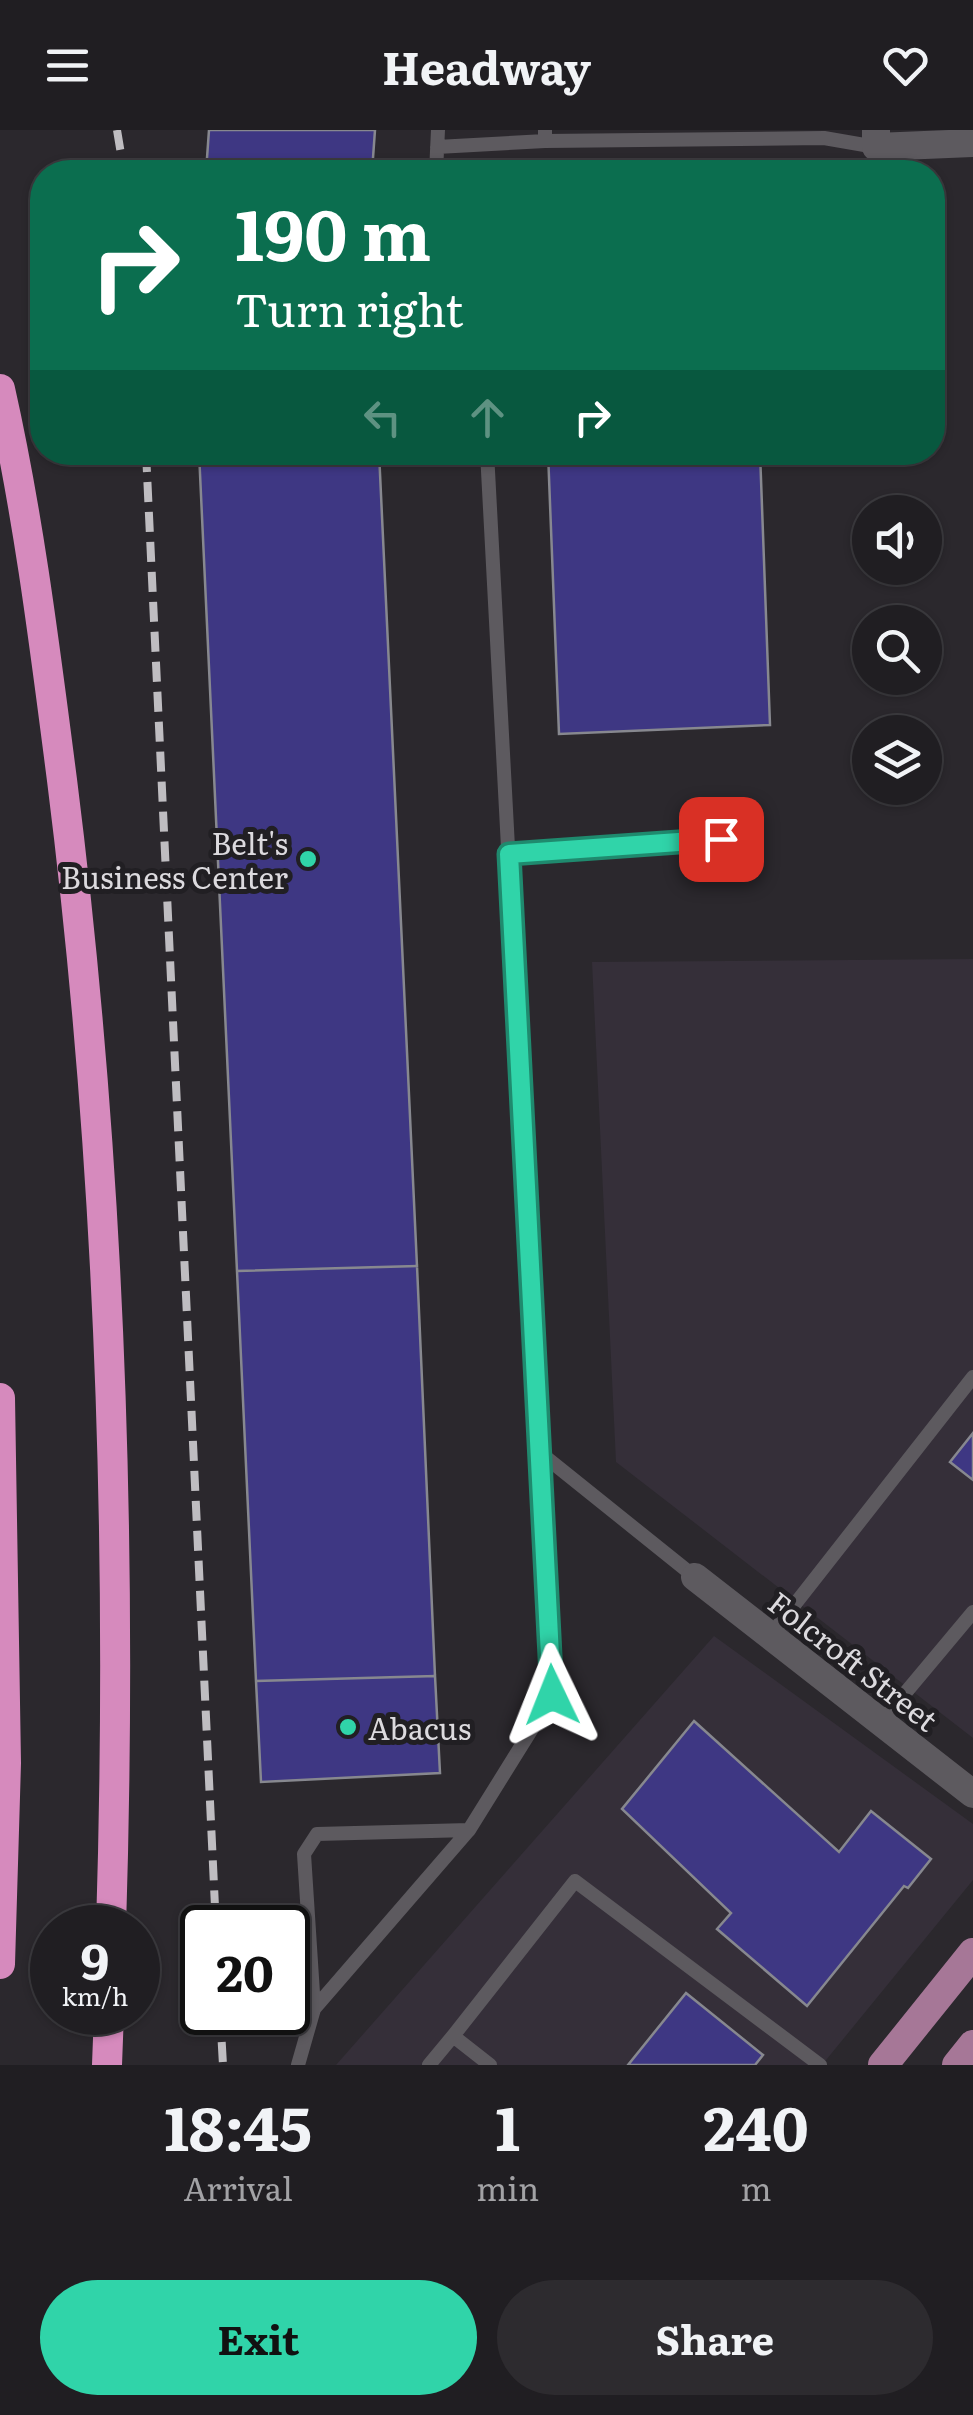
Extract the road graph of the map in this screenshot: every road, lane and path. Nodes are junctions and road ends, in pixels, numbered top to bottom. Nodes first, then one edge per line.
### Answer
1 (438, 130) edge
2 (545, 136) edge
3 (876, 138) edge
4 (973, 143) edge
5 (437, 148) junction
6 (436, 160) edge
7 (0, 389) edge
8 (489, 465) edge
9 (721, 839) dead end
10 (509, 854) junction
11 (973, 1376) edge
12 (0, 1398) edge
13 (543, 1455) junction
14 (695, 1577) joint
15 (973, 1612) edge
16 (770, 1636) junction
17 (881, 1722) junction
18 (973, 1794) edge
19 (468, 1830) junction
20 (111, 1905) edge
21 (973, 1953) edge
22 (0, 1964) edge
23 (314, 2009) junction
24 (107, 2035) edge
25 (453, 2036) junction
26 (973, 2045) edge
27 (106, 2065) edge
28 (298, 2065) edge
29 (429, 2065) edge
30 (490, 2065) edge
31 (820, 2065) edge
32 (882, 2065) edge
33 (957, 2065) edge

1 - 5 lane
2 - 3 lane
2 - 5 lane
3 - 4 street
5 - 6 lane
7 - 20 highway
8 - 10 lane
9 - 10 lane
10 - 13 lane
11 - 16 lane
12 - 22 highway
13 - 14 lane
13 - 19 lane
14 - 16 street, Folcroft Street
15 - 17 lane
16 - 17 street, Folcroft Street
17 - 18 street, Folcroft Street
19 - 23 lane
19 - 23 lane
21 - 32 main road
23 - 28 lane
24 - 27 highway
25 - 29 lane
25 - 30 lane
25 - 31 lane
26 - 33 main road

